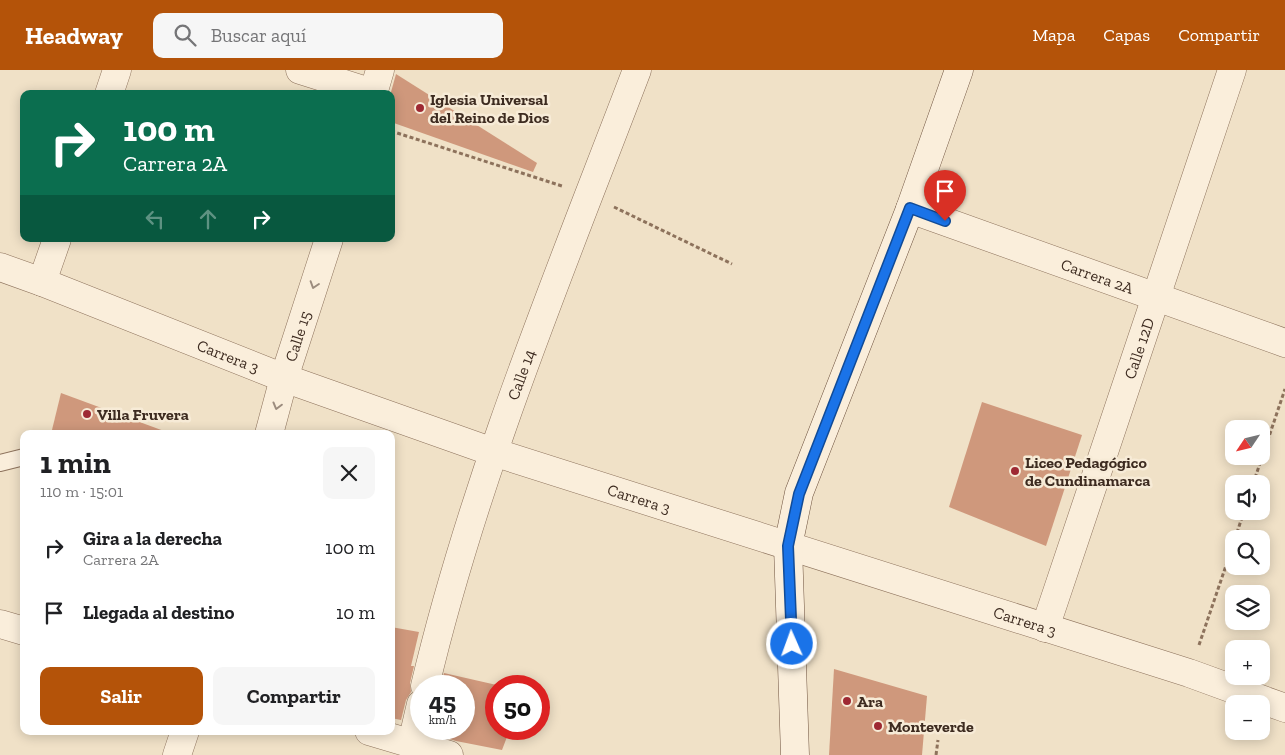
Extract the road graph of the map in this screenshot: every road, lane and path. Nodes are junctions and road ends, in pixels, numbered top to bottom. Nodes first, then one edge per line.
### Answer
1 (117, 70) edge
2 (300, 70) edge
3 (380, 70) edge
4 (637, 70) edge
5 (959, 70) edge
6 (1232, 70) edge
7 (110, 90) edge
8 (363, 90) edge
9 (374, 90) edge
10 (910, 208) junction
11 (56, 242) edge
12 (328, 242) edge
13 (0, 267) edge
14 (42, 282) junction
15 (1156, 297) junction
16 (1285, 343) edge
17 (284, 378) junction
18 (1285, 389) edge
19 (270, 430) edge
20 (493, 452) junction
21 (20, 458) edge
22 (0, 463) edge
23 (1256, 475) edge
24 (788, 546) junction
25 (1225, 567) edge
26 (0, 624) edge
27 (1045, 628) junction
28 (20, 630) edge
29 (1189, 673) junction
30 (428, 675) edge
31 (1285, 708) edge
32 (184, 735) edge
33 (383, 735) edge
34 (413, 740) edge
35 (938, 740) dead end
36 (412, 743) junction
37 (177, 755) edge
38 (450, 755) edge
39 (795, 755) edge
40 (936, 755) edge

1 - 7 street
2 - 8 street
3 - 9 street
4 - 20 street, Calle 14
5 - 10 street
6 - 15 street, Calle 12D
10 - 15 street, Carrera 2A
10 - 24 street
11 - 14 street
12 -> 17 street, Calle 15
13 - 14 street, Carrera 3
14 - 17 street, Carrera 3
15 - 16 street, Carrera 2A
15 - 27 street, Calle 12D
17 -> 19 street, Calle 15
17 - 20 street, Carrera 3
18 - 23 path
20 - 24 street, Carrera 3
20 - 30 street, Calle 14
21 - 22 lane
24 - 27 street, Carrera 3
24 - 39 street
25 - 29 path
26 - 28 street
27 - 29 street, Carrera 3
29 - 31 street, Carrera 3
32 - 37 street
33 - 36 street
34 - 36 street
35 - 40 path
36 - 38 street

